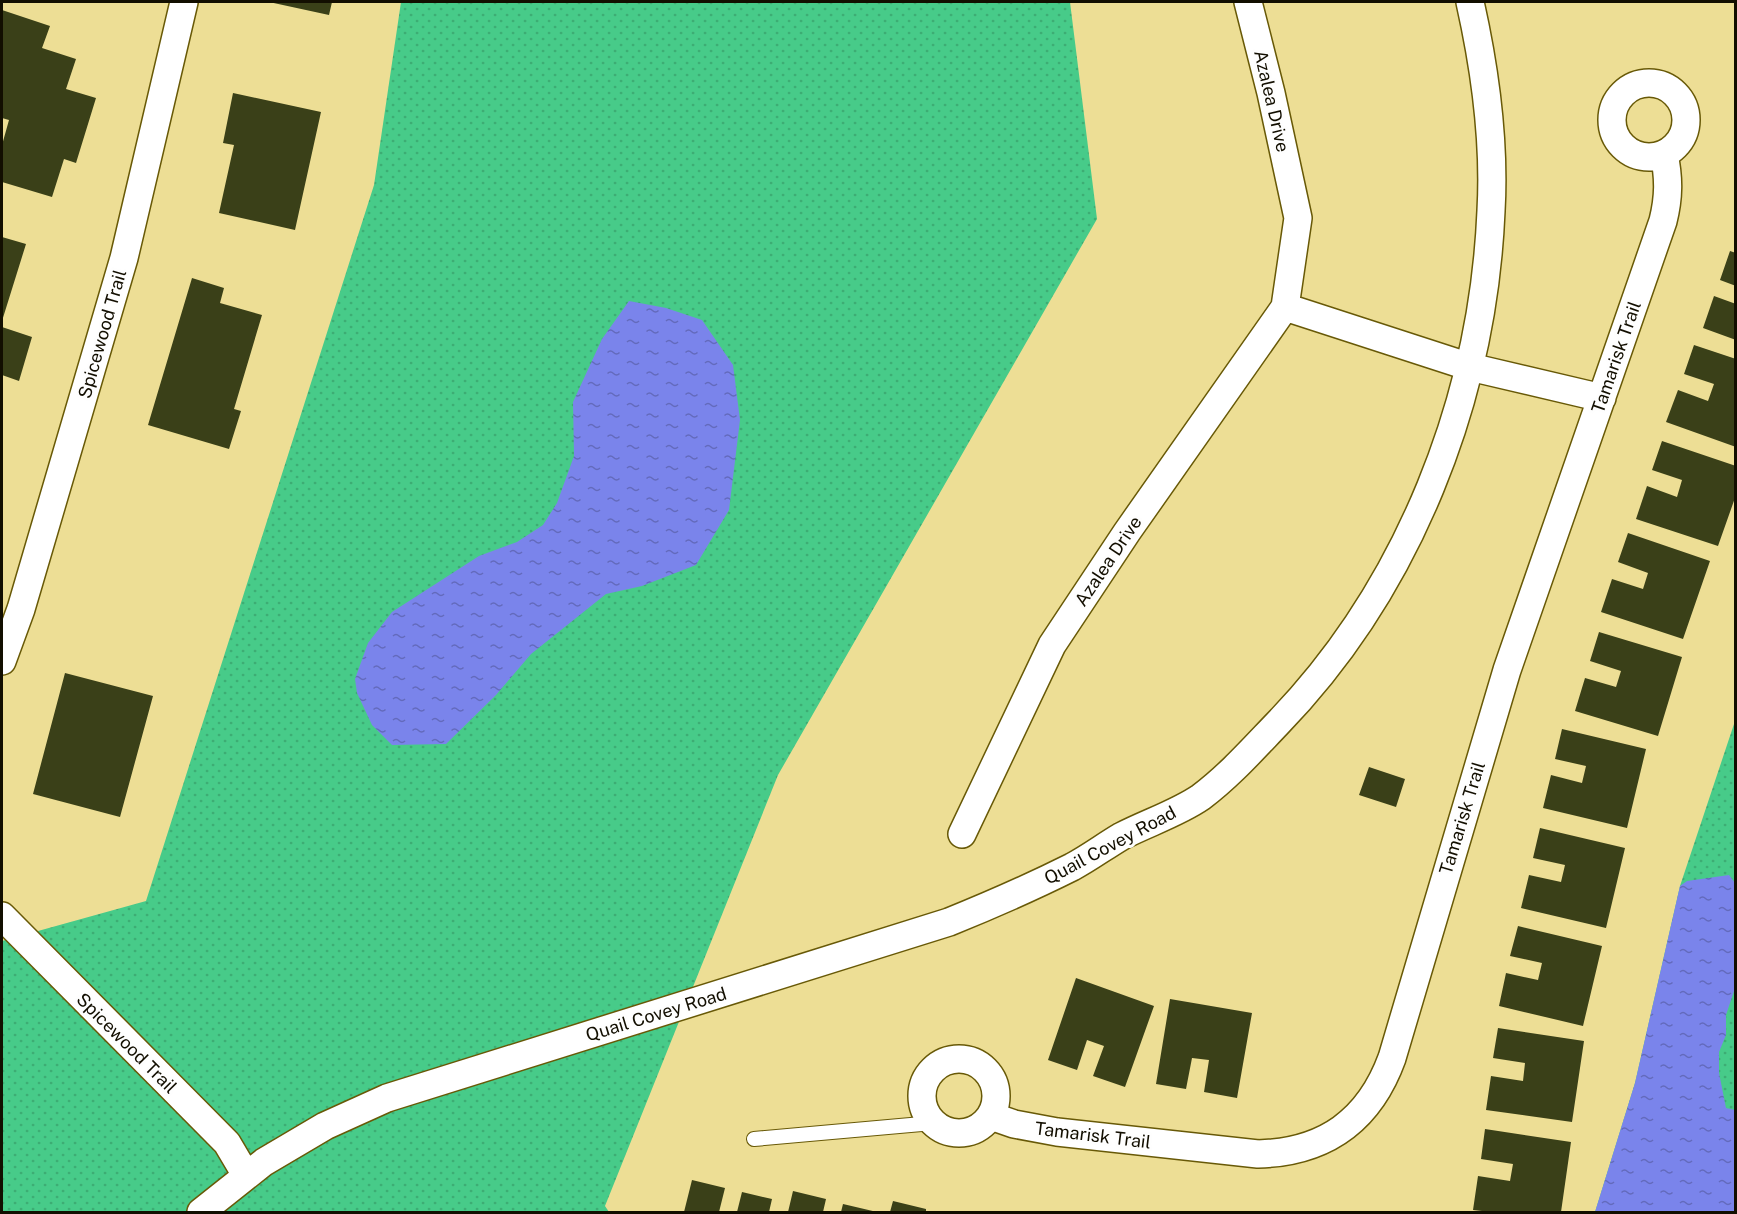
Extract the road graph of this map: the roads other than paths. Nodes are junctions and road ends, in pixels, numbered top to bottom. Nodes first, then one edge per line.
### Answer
1 (184, 2) edge
2 (1248, 2) edge
3 (1470, 2) edge
4 (1664, 154) dead end
5 (1285, 307) junction
6 (1470, 367) junction
7 (1602, 398) junction
8 (2, 661) edge
9 (962, 834) dead end
10 (2, 916) edge
11 (991, 1116) junction
12 (933, 1123) junction
13 (754, 1139) dead end
14 (246, 1175) junction
15 (201, 1212) edge

1 - 8 street, Spicewood Trail
2 - 5 street, Azalea Drive
3 - 6 street, Quail Covey Road
4 - 7 street, Tamarisk Trail
5 - 6 street
5 - 9 street, Azalea Drive
6 - 7 street
6 - 14 street, Quail Covey Road
7 - 11 street, Tamarisk Trail
10 - 14 street, Spicewood Trail
11 - 12 street
11 - 12 street
12 - 13 lane
14 - 15 street, Quail Covey Road

